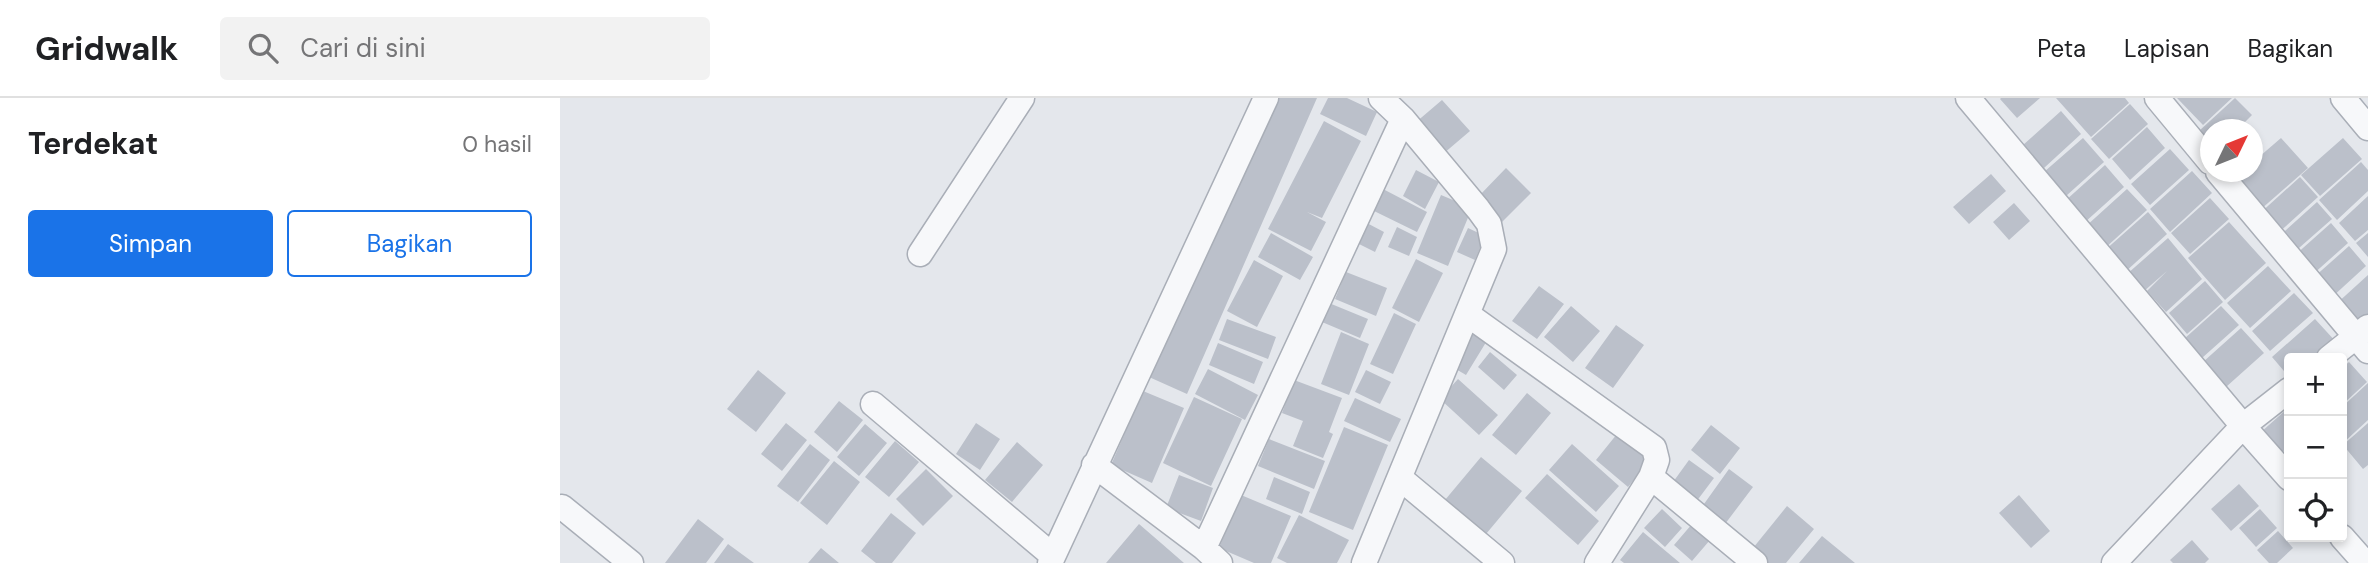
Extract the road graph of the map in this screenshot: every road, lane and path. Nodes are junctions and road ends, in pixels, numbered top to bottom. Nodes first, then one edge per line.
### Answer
1 (1022, 98) edge
2 (1381, 98) edge
3 (1968, 98) edge
4 (2157, 98) edge
5 (2343, 98) edge
6 (1261, 100) edge
7 (1403, 119) junction
8 (2368, 128) edge
9 (2200, 150) edge
10 (2227, 182) edge
11 (920, 254) dead end
12 (1467, 314) junction
13 (2364, 338) edge
14 (2338, 353) edge
15 (2284, 394) edge
16 (873, 404) dead end
17 (2243, 426) junction
18 (1094, 465) junction
19 (2284, 472) edge
20 (1651, 477) junction
21 (1400, 478) junction
22 (562, 507) dead end
23 (2346, 542) edge
24 (1212, 556) edge
25 (1052, 559) edge
26 (2127, 559) edge
27 (631, 563) edge
28 (1364, 563) edge
29 (1502, 563) edge
30 (1597, 563) edge
31 (1755, 563) edge
32 (2365, 563) edge

1 - 11 street
2 - 7 street
3 - 17 street
4 - 9 street
5 - 8 street
6 - 18 street
7 - 12 street
7 - 24 street
10 - 13 street
12 - 20 street
12 - 21 street
13 - 14 street
15 - 17 street
16 - 25 street
17 - 19 street
17 - 26 street
18 - 24 street
18 - 25 street
20 - 30 street
20 - 31 street
21 - 28 street
21 - 29 street
22 - 27 street
23 - 32 street

